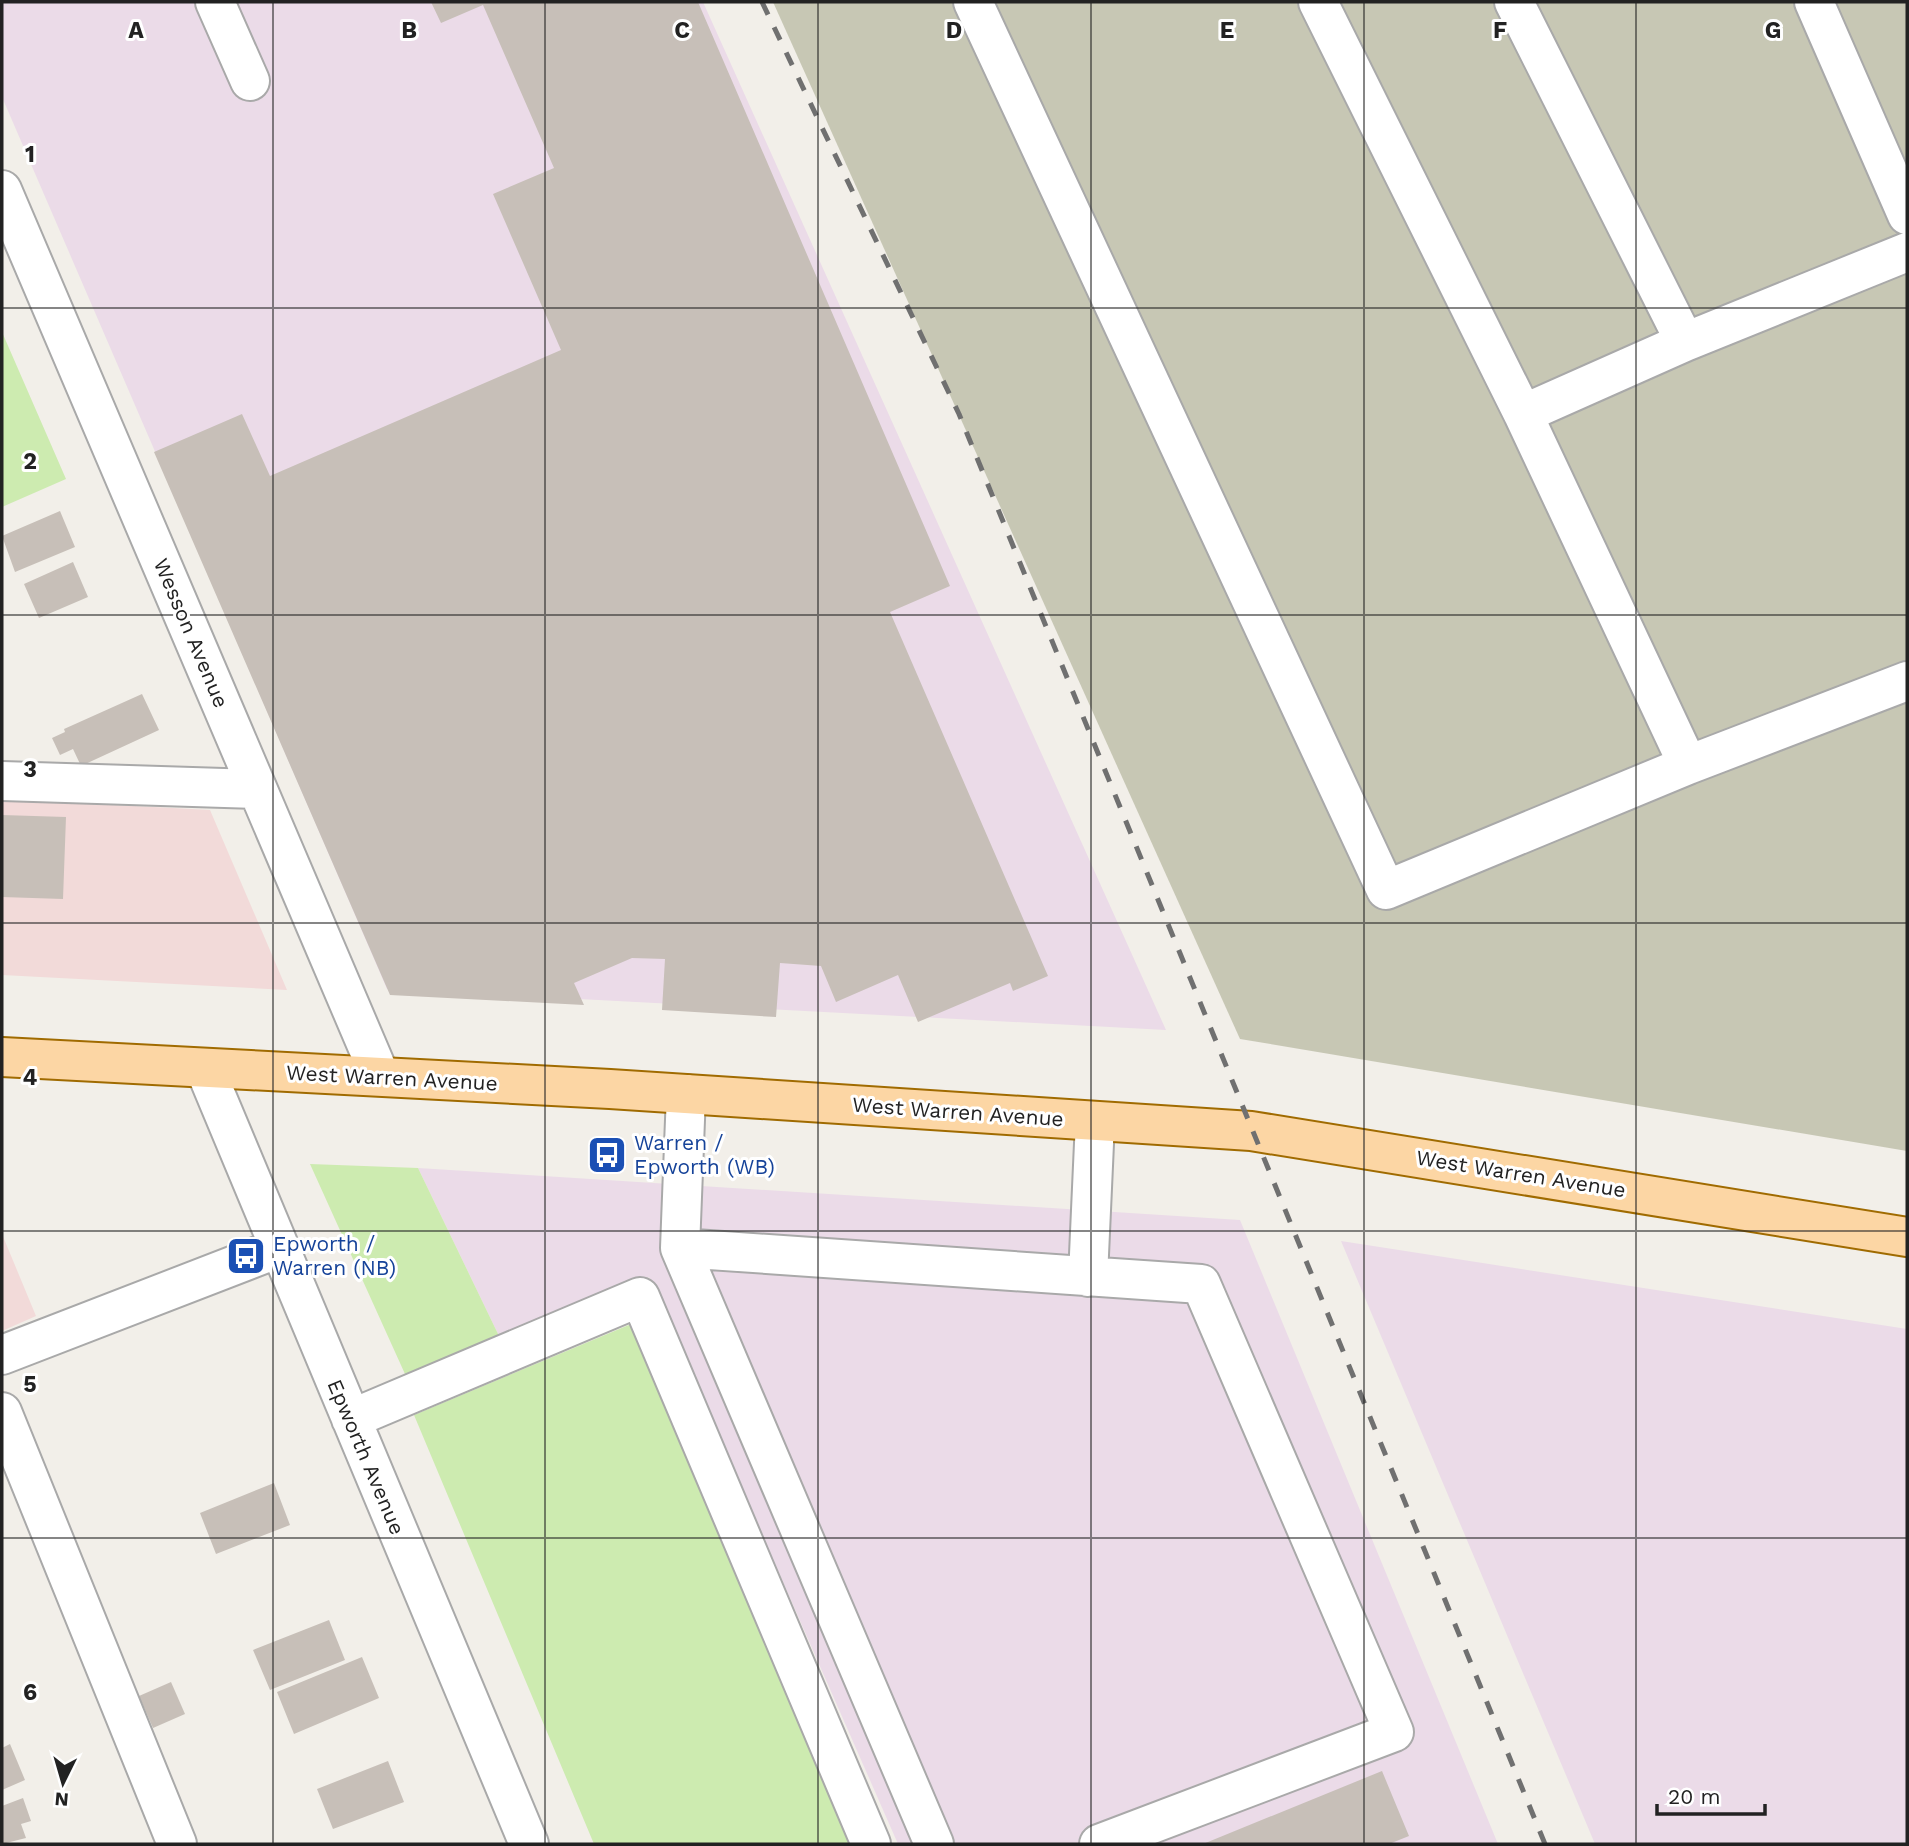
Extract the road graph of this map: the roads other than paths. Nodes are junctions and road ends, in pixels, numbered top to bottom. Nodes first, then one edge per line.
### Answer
1 (215, 2) edge
2 (973, 2) edge
3 (1318, 2) edge
4 (1514, 2) edge
5 (1814, 2) edge
6 (250, 81) dead end
7 (2, 190) edge
8 (1907, 215) edge
9 (1907, 253) edge
10 (1685, 342) junction
11 (1523, 414) junction
12 (1907, 681) edge
13 (1688, 765) junction
14 (2, 781) edge
15 (257, 789) junction
16 (2, 1057) edge
17 (205, 1069) junction
18 (380, 1076) junction
19 (686, 1094) junction
20 (1095, 1121) junction
21 (1907, 1237) edge
22 (279, 1248) junction
23 (680, 1248) junction
24 (1088, 1277) junction
25 (2, 1355) edge
26 (2, 1412) edge
27 (351, 1419) junction
28 (177, 1844) edge
29 (529, 1844) edge
30 (871, 1844) edge
31 (934, 1844) edge
32 (1099, 1844) edge

1 - 6 street
2 - 13 street
3 - 11 street
4 - 10 street
5 - 8 street
7 - 15 street, Wesson Avenue
9 - 10 street
10 - 11 street
11 - 13 street
12 - 13 street
14 - 15 street
15 - 18 street, Wesson Avenue
16 - 17 main road, West Warren Avenue
17 - 18 main road, West Warren Avenue
17 - 22 street, Epworth Avenue
18 - 19 main road, West Warren Avenue
19 - 20 main road, West Warren Avenue
19 - 23 street
20 - 21 main road, West Warren Avenue
20 - 24 street
22 - 25 street
22 - 27 street, Epworth Avenue
23 - 24 street
23 - 31 street
24 - 32 street
26 - 28 street
27 - 29 street, Epworth Avenue
27 - 30 street

